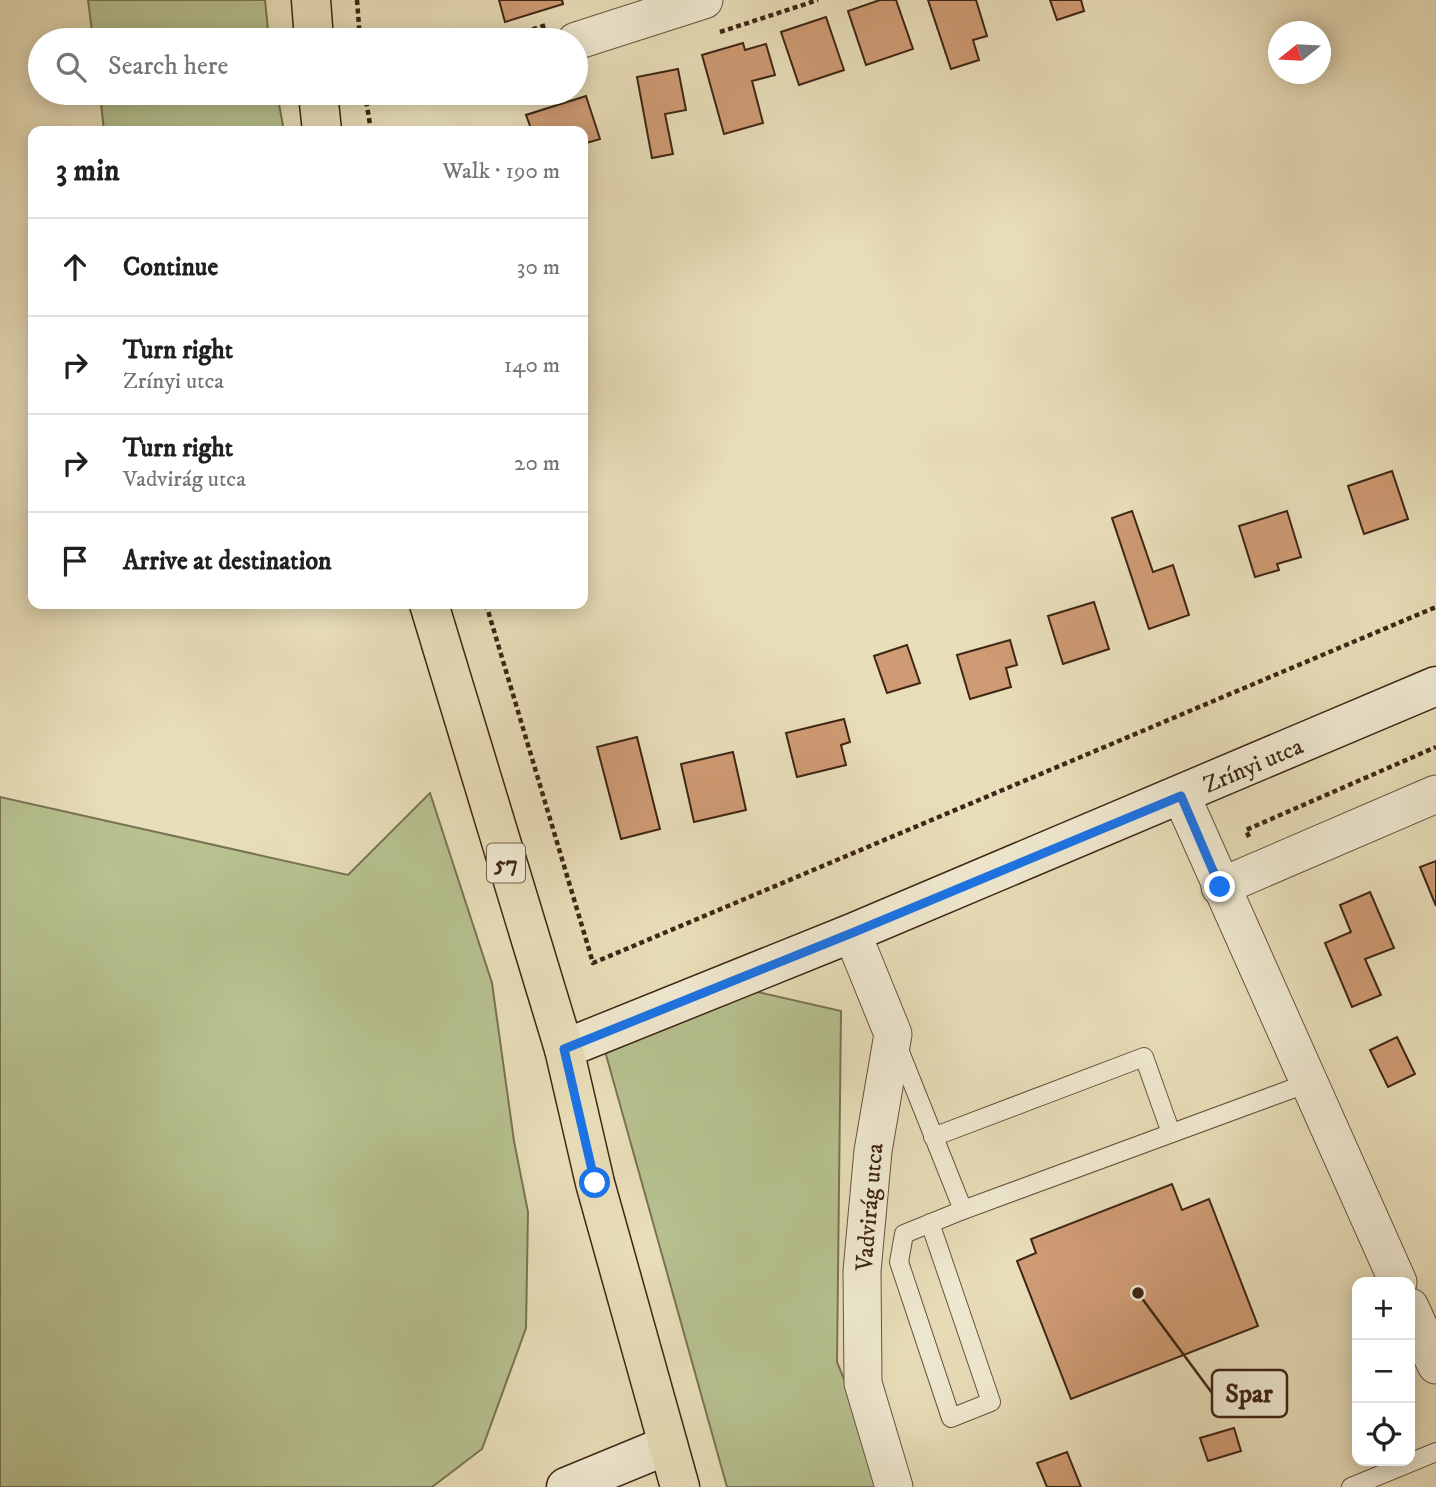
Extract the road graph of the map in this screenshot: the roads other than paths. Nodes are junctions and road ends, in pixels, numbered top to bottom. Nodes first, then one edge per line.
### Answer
1 (311, 0) edge
2 (704, 0) edge
3 (313, 28) edge
4 (588, 37) edge
5 (319, 105) edge
6 (321, 126) edge
7 (430, 609) edge
8 (1436, 686) edge
9 (1436, 794) edge
10 (1181, 796) junction
11 (1220, 887) junction
12 (852, 933) junction
13 (893, 1034) junction
14 (564, 1049) junction
15 (1308, 1083) junction
16 (1171, 1133) junction
17 (933, 1137) junction
18 (963, 1210) junction
19 (930, 1223) junction
20 (1396, 1277) edge
21 (1415, 1318) edge
22 (1436, 1365) edge
23 (668, 1445) junction
24 (1436, 1452) edge
25 (566, 1487) edge
26 (680, 1487) edge
27 (894, 1487) edge
28 (1351, 1487) edge

1 - 3 main road
2 - 4 street
5 - 6 main road
7 - 14 main road, 57
8 - 10 main road, Zrínyi utca
9 - 11 street
10 - 11 street
10 - 12 main road, Zrínyi utca
11 - 15 street
12 - 13 street
12 - 14 main road, Zrínyi utca
13 - 17 lane
13 - 27 street, Vadvirág utca
14 - 23 main road, 57
15 - 16 lane
15 - 20 street
16 - 17 lane
16 - 18 lane
17 - 18 lane
18 - 19 lane
19 - 19 lane
21 - 22 street
23 - 25 main road
23 - 26 main road, 57
24 - 28 lane

